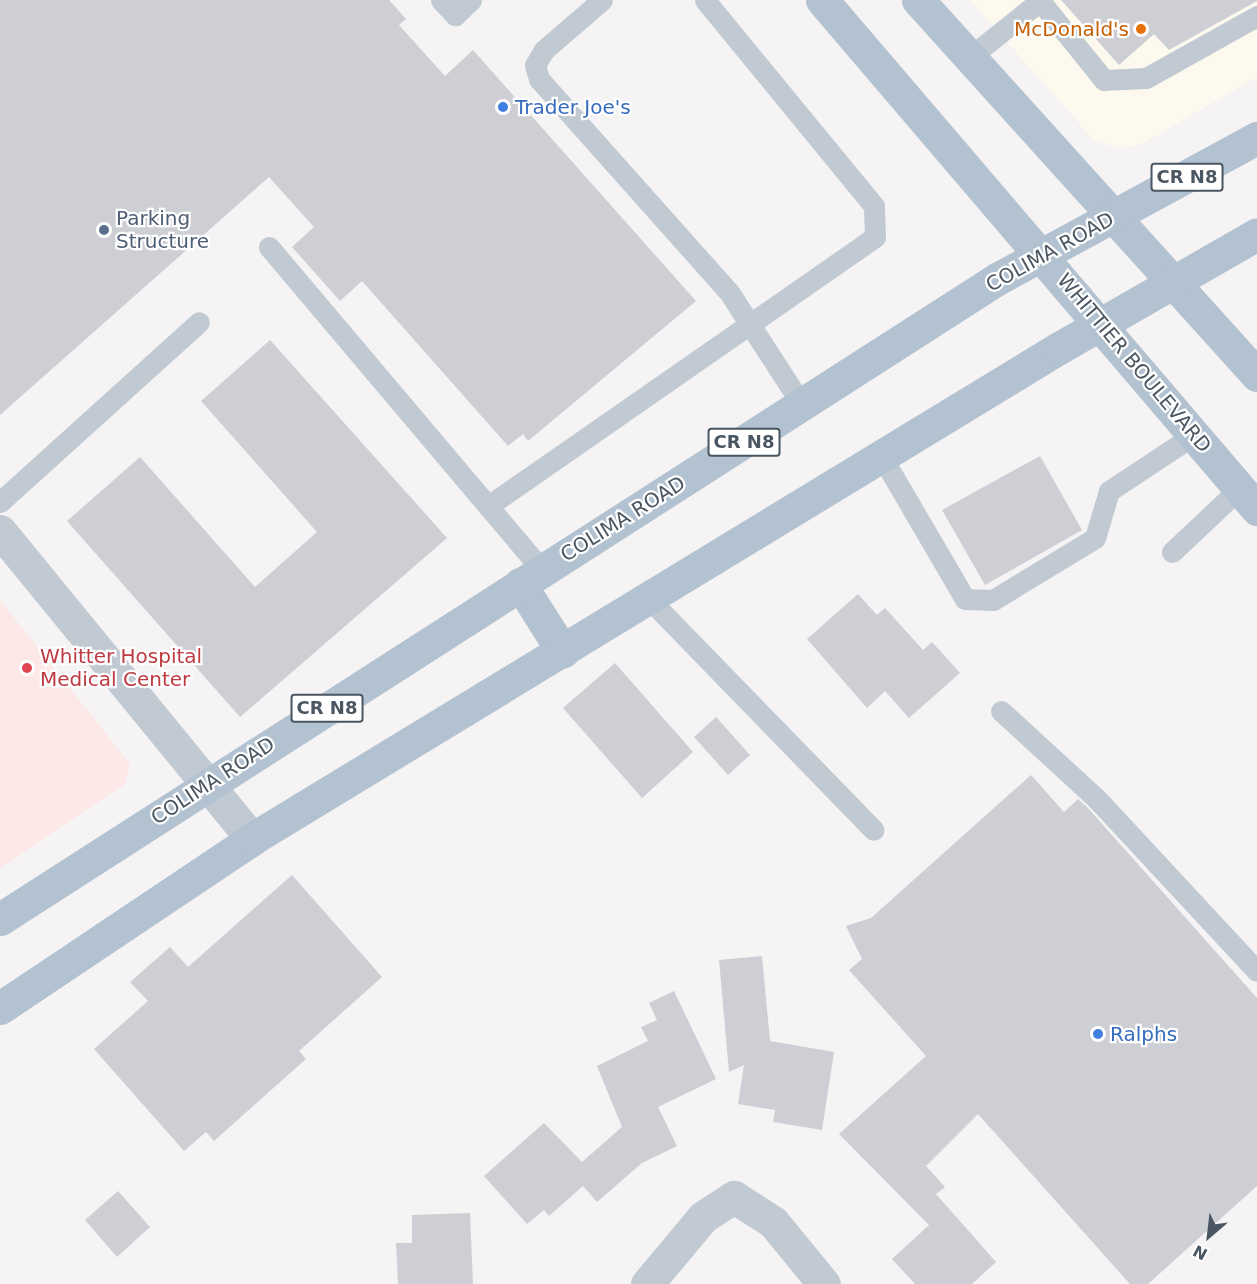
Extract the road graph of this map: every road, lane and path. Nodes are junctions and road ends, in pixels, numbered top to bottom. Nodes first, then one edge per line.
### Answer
1 (441, 0) edge
2 (471, 0) edge
3 (602, 0) edge
4 (705, 0) edge
5 (822, 0) edge
6 (918, 0) edge
7 (1257, 16) edge
8 (970, 57) junction
9 (1257, 138) edge
10 (1116, 216) junction
11 (1257, 234) edge
12 (269, 247) dead end
13 (1041, 252) junction
14 (1175, 281) junction
15 (199, 322) dead end
16 (1102, 323) junction
17 (751, 328) junction
18 (1257, 375) edge
19 (802, 405) junction
20 (1195, 434) junction
21 (882, 457) junction
22 (1249, 498) edge
23 (0, 502) edge
24 (488, 506) junction
25 (0, 531) edge
26 (1172, 552) dead end
27 (531, 577) junction
28 (649, 599) junction
29 (562, 652) junction
30 (1001, 711) dead end
31 (207, 784) junction
32 (874, 830) dead end
33 (252, 839) junction
34 (0, 919) edge
35 (1257, 971) edge
36 (0, 1008) edge
37 (646, 1284) edge
38 (824, 1284) edge

1 - 2 lane
3 - 17 lane
4 - 17 lane
5 - 13 main road, WHITTIER BOULEVARD
6 - 8 main road
7 - 8 lane
8 - 10 main road
9 - 10 main road, COLIMA ROAD / CR N8
10 - 13 main road, COLIMA ROAD / CR N8
10 - 14 main road
11 - 14 main road
12 - 24 lane
13 - 16 main road, WHITTIER BOULEVARD
13 - 19 main road, COLIMA ROAD / CR N8
14 - 16 main road
14 - 18 main road
15 - 23 lane
16 - 20 main road, WHITTIER BOULEVARD
16 - 21 main road
17 - 19 lane
17 - 24 lane
19 - 27 main road, COLIMA ROAD / CR N8
20 - 21 lane
20 - 22 main road, WHITTIER BOULEVARD
21 - 28 main road
22 - 26 lane
24 - 27 lane
25 - 31 street
27 - 29 main road
27 - 31 main road, COLIMA ROAD / CR N8
28 - 29 main road
28 - 32 lane
29 - 33 main road
30 - 35 lane
31 - 33 street
31 - 34 main road, COLIMA ROAD / CR N8
33 - 36 main road
37 - 38 street

